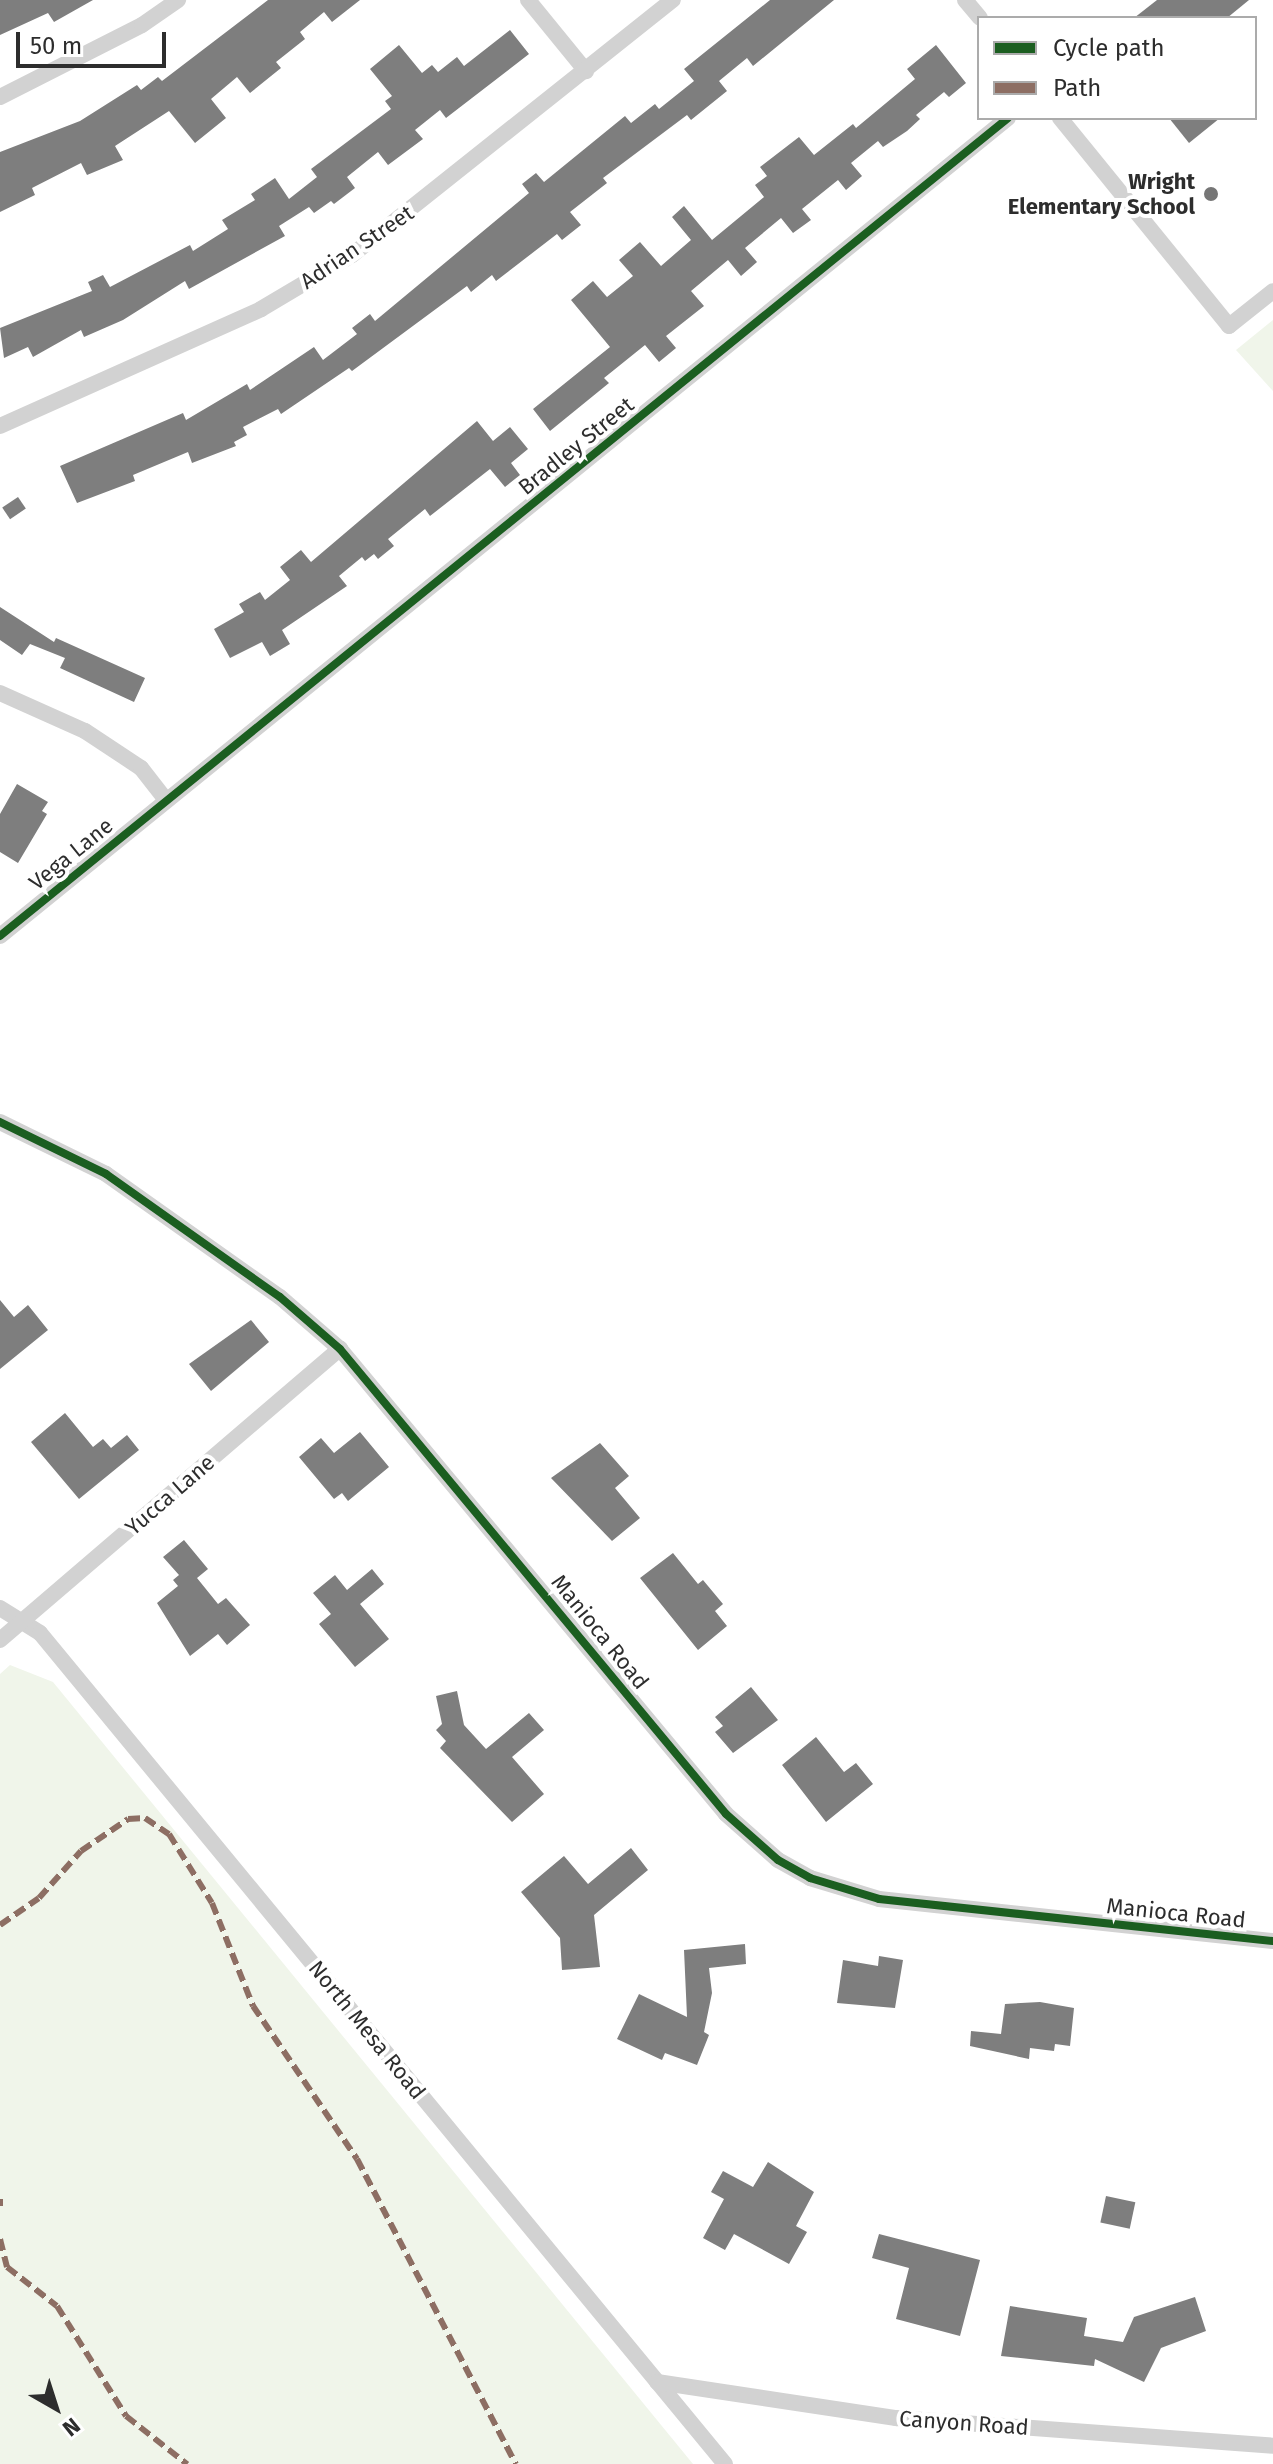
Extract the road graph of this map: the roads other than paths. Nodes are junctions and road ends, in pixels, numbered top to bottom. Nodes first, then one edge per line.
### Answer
1 (178, 0) edge
2 (528, 0) edge
3 (673, 0) edge
4 (965, 0) edge
5 (978, 16) edge
6 (586, 71) junction
7 (0, 97) edge
8 (1006, 120) edge
9 (1062, 120) edge
10 (1273, 291) edge
11 (0, 426) edge
12 (0, 693) edge
13 (166, 800) junction
14 (0, 936) edge
15 (0, 1122) edge
16 (340, 1349) junction
17 (0, 1608) edge
18 (24, 1621) junction
19 (0, 1640) edge
20 (1273, 1941) edge
21 (657, 2382) junction
22 (1273, 2446) edge
23 (725, 2464) edge

1 - 7 street
2 - 6 street
3 - 6 street, Adrian Street
4 - 5 street
6 - 11 street, Adrian Street
8 - 13 street, Bradley Street
9 - 10 street
12 - 13 street
13 - 14 street, Vega Lane
15 - 16 street, Manioca Road
16 - 18 street, Yucca Lane
16 - 20 street, Manioca Road
17 - 18 street, North Mesa Road
18 - 19 street, Yucca Lane
18 - 21 street, North Mesa Road
21 - 22 street, Canyon Road
21 - 23 street, North Mesa Road

